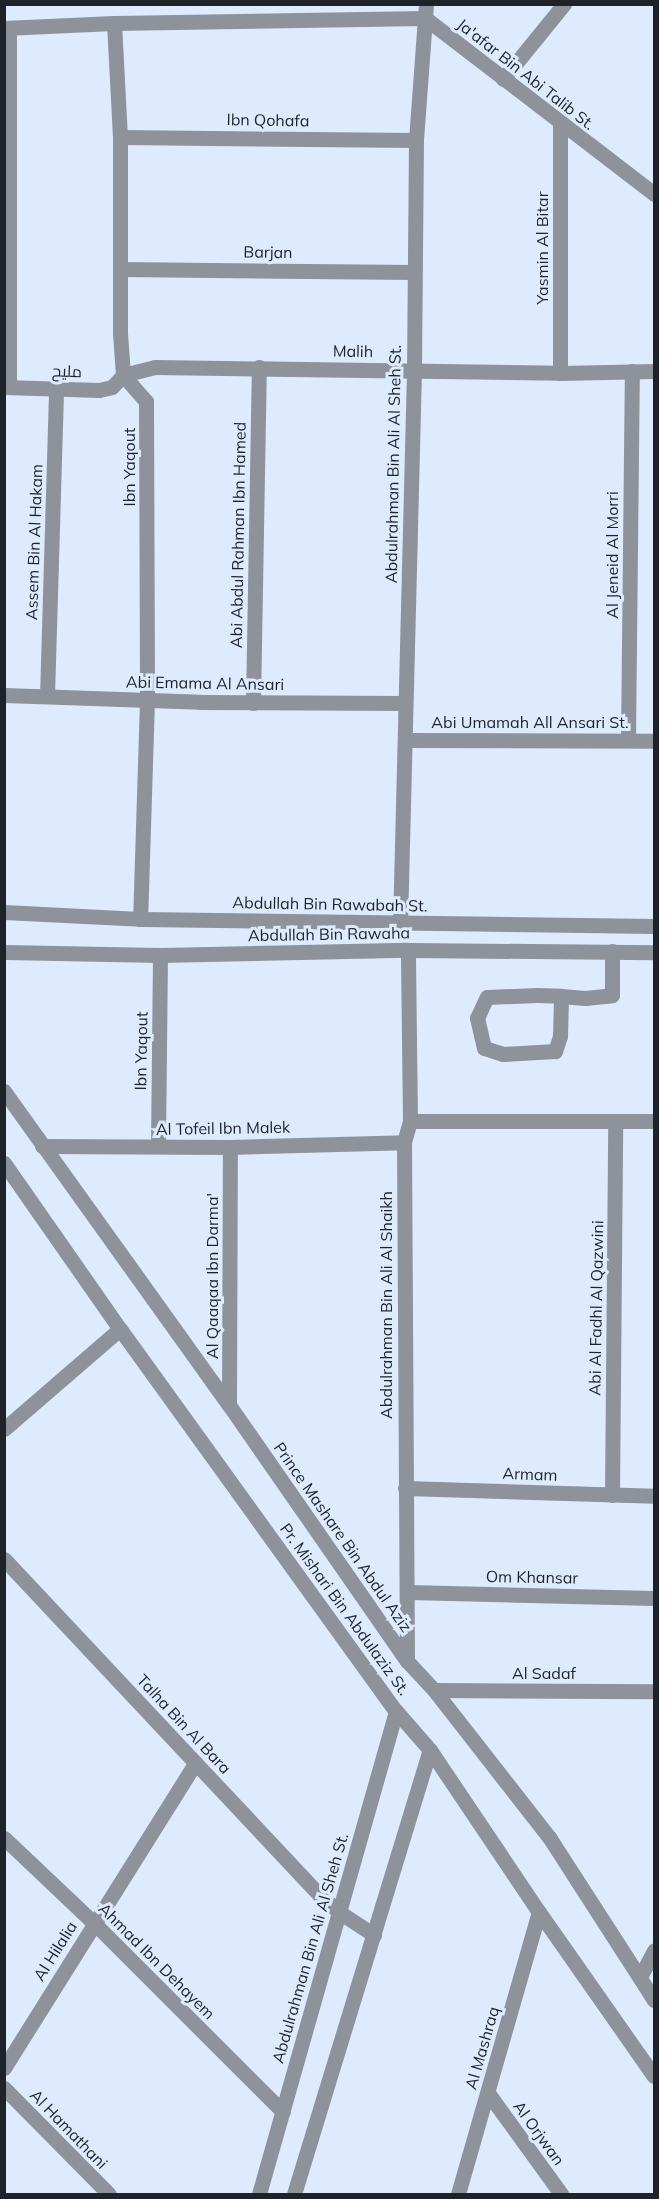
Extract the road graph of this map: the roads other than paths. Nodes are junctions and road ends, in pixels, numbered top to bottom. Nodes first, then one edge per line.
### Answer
1 (564, 4) edge
2 (425, 11) edge
3 (114, 23) junction
4 (7, 28) edge
5 (503, 79) junction
6 (560, 123) junction
7 (120, 137) junction
8 (416, 140) junction
9 (654, 194) edge
10 (121, 268) junction
11 (414, 272) junction
12 (259, 367) junction
13 (414, 370) junction
14 (632, 371) junction
15 (654, 371) edge
16 (560, 373) junction
17 (123, 375) junction
18 (7, 387) edge
19 (56, 389) junction
20 (4, 695) edge
21 (47, 696) junction
22 (147, 700) junction
23 (253, 703) junction
24 (405, 703) junction
25 (405, 740) junction
26 (628, 740) junction
27 (654, 741) edge
28 (4, 912) edge
29 (140, 919) junction
30 (400, 924) junction
31 (654, 926) edge
32 (408, 950) junction
33 (612, 951) junction
34 (4, 952) edge
35 (654, 952) edge
36 (160, 955) junction
37 (561, 996) junction
38 (4, 1091) edge
39 (410, 1120) junction
40 (654, 1121) edge
41 (615, 1122) junction
42 (404, 1142) junction
43 (42, 1146) junction
44 (158, 1146) junction
45 (230, 1147) junction
46 (4, 1163) edge
47 (120, 1329) junction
48 (229, 1405) junction
49 (4, 1429) edge
50 (405, 1488) junction
51 (612, 1495) junction
52 (654, 1496) edge
53 (4, 1559) edge
54 (408, 1592) junction
55 (654, 1598) edge
56 (407, 1661) junction
57 (434, 1690) junction
58 (654, 1691) edge
59 (396, 1711) junction
60 (430, 1750) junction
61 (195, 1763) junction
62 (4, 1838) edge
63 (339, 1912) junction
64 (539, 1912) junction
65 (94, 1923) junction
66 (374, 1935) junction
67 (654, 1951) edge
68 (640, 1977) junction
69 (654, 2000) edge
70 (4, 2068) edge
71 (654, 2076) edge
72 (4, 2088) edge
73 (488, 2093) junction
74 (282, 2112) junction
75 (109, 2194) edge
76 (259, 2194) edge
77 (294, 2194) edge
78 (458, 2194) edge
79 (561, 2194) edge

1 - 5 street
2 - 3 street
2 - 5 street, Ja'afar Bin Abi Talib St.
2 - 8 street, Abdulrahman Bin Ali Al Sheh St.
3 - 4 street
3 - 7 street
4 - 18 street
5 - 6 street, Ja'afar Bin Abi Talib St.
6 - 9 street, Ja'afar Bin Abi Talib St.
6 - 16 street, Yasmin Al Bitar
7 - 8 street, Ibn Qohafa
7 - 10 street
8 - 11 street, Abdulrahman Bin Ali Al Sheh St.
10 - 11 street, Barjan
10 - 17 street
11 - 13 street, Abdulrahman Bin Ali Al Sheh St.
12 - 13 street, Malih
12 - 17 street, Malih
12 - 23 street, Abi Abdul Rahman Ibn Hamed
13 - 16 street, Malih
13 - 24 street, Abdulrahman Bin Ali Al Sheh St.
14 - 15 street, Malih
14 - 16 street, Malih
14 - 26 street, Al Jeneid Al Morri
17 - 19 street, مليح
17 - 22 street, Ibn Yaqout
18 - 19 street, مليح
19 - 21 street, Assem Bin Al Hakam
20 - 21 street, Abi Emama Al Ansari
21 - 22 street, Abi Emama Al Ansari
22 - 23 street, Abi Emama Al Ansari
22 - 29 street, Ibn Yaqout
23 - 24 street, Abi Emama Al Ansari
24 - 25 street, Abdulrahman Bin Ali Al Sheh St.
25 - 26 street, Abi Umamah All Ansari St.
25 - 30 street, Abdulrahman Bin Ali Al Sheh St.
26 - 27 street, Abi Umamah All Ansari St.
28 - 29 street, Abdullah Bin Rawabah St.
29 - 30 street, Abdullah Bin Rawabah St.
30 - 31 street, Abdullah Bin Rawabah St.
32 - 33 street, Abdullah Bin Rawaha
32 - 36 street, Abdullah Bin Rawaha
32 - 39 street, Abdulrahman Bin Ali Al Shaikh
33 - 35 street, Abdullah Bin Rawaha
33 - 37 street
34 - 36 street, Abdullah Bin Rawaha
36 - 44 street, Ibn Yaqout
37 - 37 street
38 - 43 street, Prince Mashare Bin Abdul Aziz
39 - 41 street
39 - 42 street, Abdulrahman Bin Ali Al Shaikh
40 - 41 street
41 - 51 street, Abi Al Fadhl Al Qazwini
42 - 45 street, Al Tofeil Ibn Malek
42 - 50 street, Abdulrahman Bin Ali Al Shaikh
43 - 44 street, Al Tofeil Ibn Malek
43 - 48 street, Prince Mashare Bin Abdul Aziz
44 - 45 street, Al Tofeil Ibn Malek
45 - 48 street, Al Qaaqaa Ibn Darma'
46 - 47 street, Pr. Mishari Bin Abdulaziz St.
47 - 49 street
47 - 59 street, Pr. Mishari Bin Abdulaziz St.
48 - 56 street, Prince Mashare Bin Abdul Aziz
50 - 51 street, Armam
50 - 54 street, Abdulrahman Bin Ali Al Shaikh
51 - 52 street, Armam
53 - 61 street, Talha Bin Al Bara
54 - 55 street, Om Khansar
54 - 56 street, Abdulrahman Bin Ali Al Shaikh
56 - 57 street, Prince Mashare Bin Abdul Aziz
57 - 58 street, Al Sadaf
57 - 68 street, Prince Mashare Bin Abdul Aziz
59 - 60 street, Pr. Mishari Bin Abdulaziz St.
59 - 63 street, Abdulrahman Bin Ali Al Sheh St.
60 - 64 street, Pr. Mishari Bin Abdulaziz St.
60 - 66 street
61 - 63 street, Talha Bin Al Bara
61 - 65 street, Al Hilalia
62 - 65 street, Ahmad Ibn Dehayem
63 - 66 street, Talha Bin Al Bara
63 - 74 street, Abdulrahman Bin Ali Al Sheh St.
64 - 71 street, Pr. Mishari Bin Abdulaziz St.
64 - 73 street, Al Mashraq
65 - 70 street, Al Hilalia
65 - 74 street, Ahmad Ibn Dehayem
66 - 77 street
67 - 68 street
68 - 69 street, Prince Mashare Bin Abdul Aziz
72 - 75 street, Al Hamathani
73 - 78 street, Al Mashraq
73 - 79 street, Al Orjwan
74 - 76 street, Abdulrahman Bin Ali Al Sheh St.

